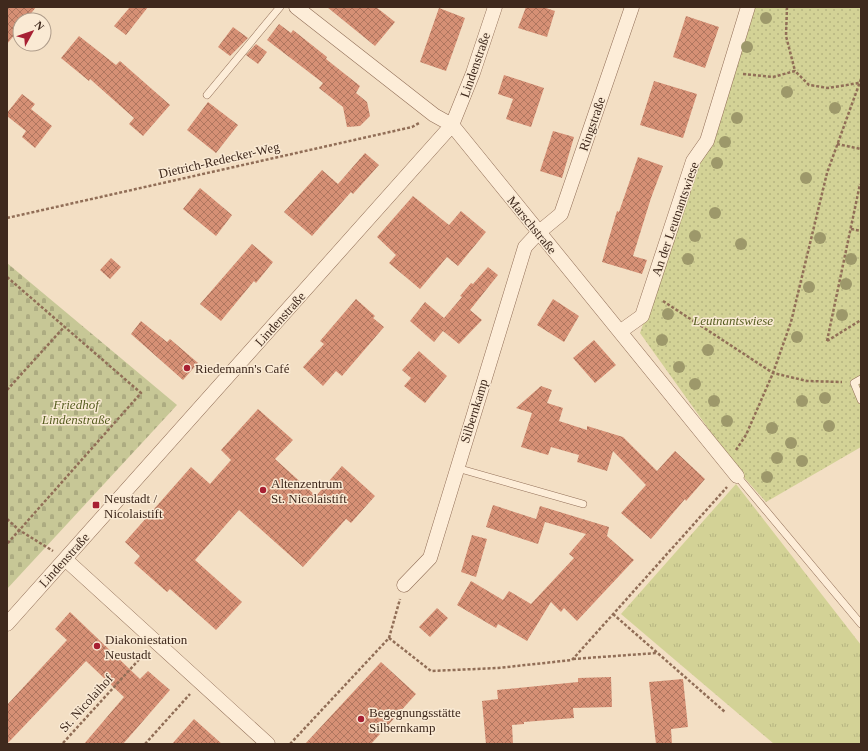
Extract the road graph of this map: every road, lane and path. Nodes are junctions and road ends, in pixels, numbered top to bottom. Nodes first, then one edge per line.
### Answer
1 (280, 7) edge
2 (296, 7) edge
3 (495, 7) edge
4 (632, 7) edge
5 (748, 7) edge
6 (787, 7) edge
7 (729, 70) junction
8 (795, 71) junction
9 (861, 79) edge
10 (859, 83) junction
11 (207, 95) dead end
12 (434, 115) junction
13 (452, 125) junction
14 (837, 144) junction
15 (861, 150) edge
16 (860, 184) dead end
17 (7, 218) edge
18 (851, 229) junction
19 (861, 231) edge
20 (538, 233) junction
21 (7, 277) edge
22 (650, 293) junction
23 (861, 320) edge
24 (64, 326) junction
25 (621, 331) junction
26 (773, 373) junction
27 (861, 379) edge
28 (854, 384) junction
29 (7, 390) edge
30 (861, 400) edge
31 (728, 464) junction
32 (457, 468) junction
33 (737, 476) junction
34 (584, 504) dead end
35 (7, 519) edge
36 (19, 530) junction
37 (7, 544) edge
38 (65, 558) junction
39 (404, 585) joint
40 (613, 614) junction
41 (7, 624) edge
42 (861, 624) edge
43 (389, 638) junction
44 (155, 641) junction
45 (658, 653) junction
46 (572, 660) junction
47 (200, 682) junction
48 (725, 712) dead end
49 (63, 743) edge
50 (145, 744) edge
51 (268, 744) edge
52 (290, 744) edge

1 - 11 lane
2 - 12 street, Marschstraße
3 - 13 street, Lindenstraße
4 - 20 street, Ringstraße
5 - 7 street, An der Leutnantswiese
6 - 8 path
7 - 8 path
7 - 22 street, An der Leutnantswiese
8 - 10 path
9 - 10 path
10 - 14 path
12 - 13 street, Marschstraße
12 - 17 path, Dietrich-Redecker-Weg
13 - 20 street, Marschstraße
13 - 38 street, Lindenstraße
14 - 15 path
14 - 26 path
16 - 18 path
18 - 19 path
18 - 23 path
20 - 25 street, Marschstraße
20 - 32 street, Silbernkamp
21 - 24 path
22 - 25 street, An der Leutnantswiese
22 - 26 path
24 - 29 path
24 - 36 path
25 - 31 street, Marschstraße
26 - 28 path
26 - 31 path
27 - 28 lane
28 - 30 lane
31 - 33 street, Marschstraße
32 - 34 lane
32 - 39 street, Silbernkamp
33 - 40 path
33 - 42 lane
35 - 36 path
36 - 37 path
36 - 38 path
38 - 41 street, Lindenstraße
38 - 44 street
39 - 43 path
40 - 45 path
40 - 46 path
43 - 46 path
43 - 52 path
44 - 47 street
44 - 49 path, St. Nicolaihof
45 - 46 path
45 - 48 path
47 - 50 path
47 - 51 street

